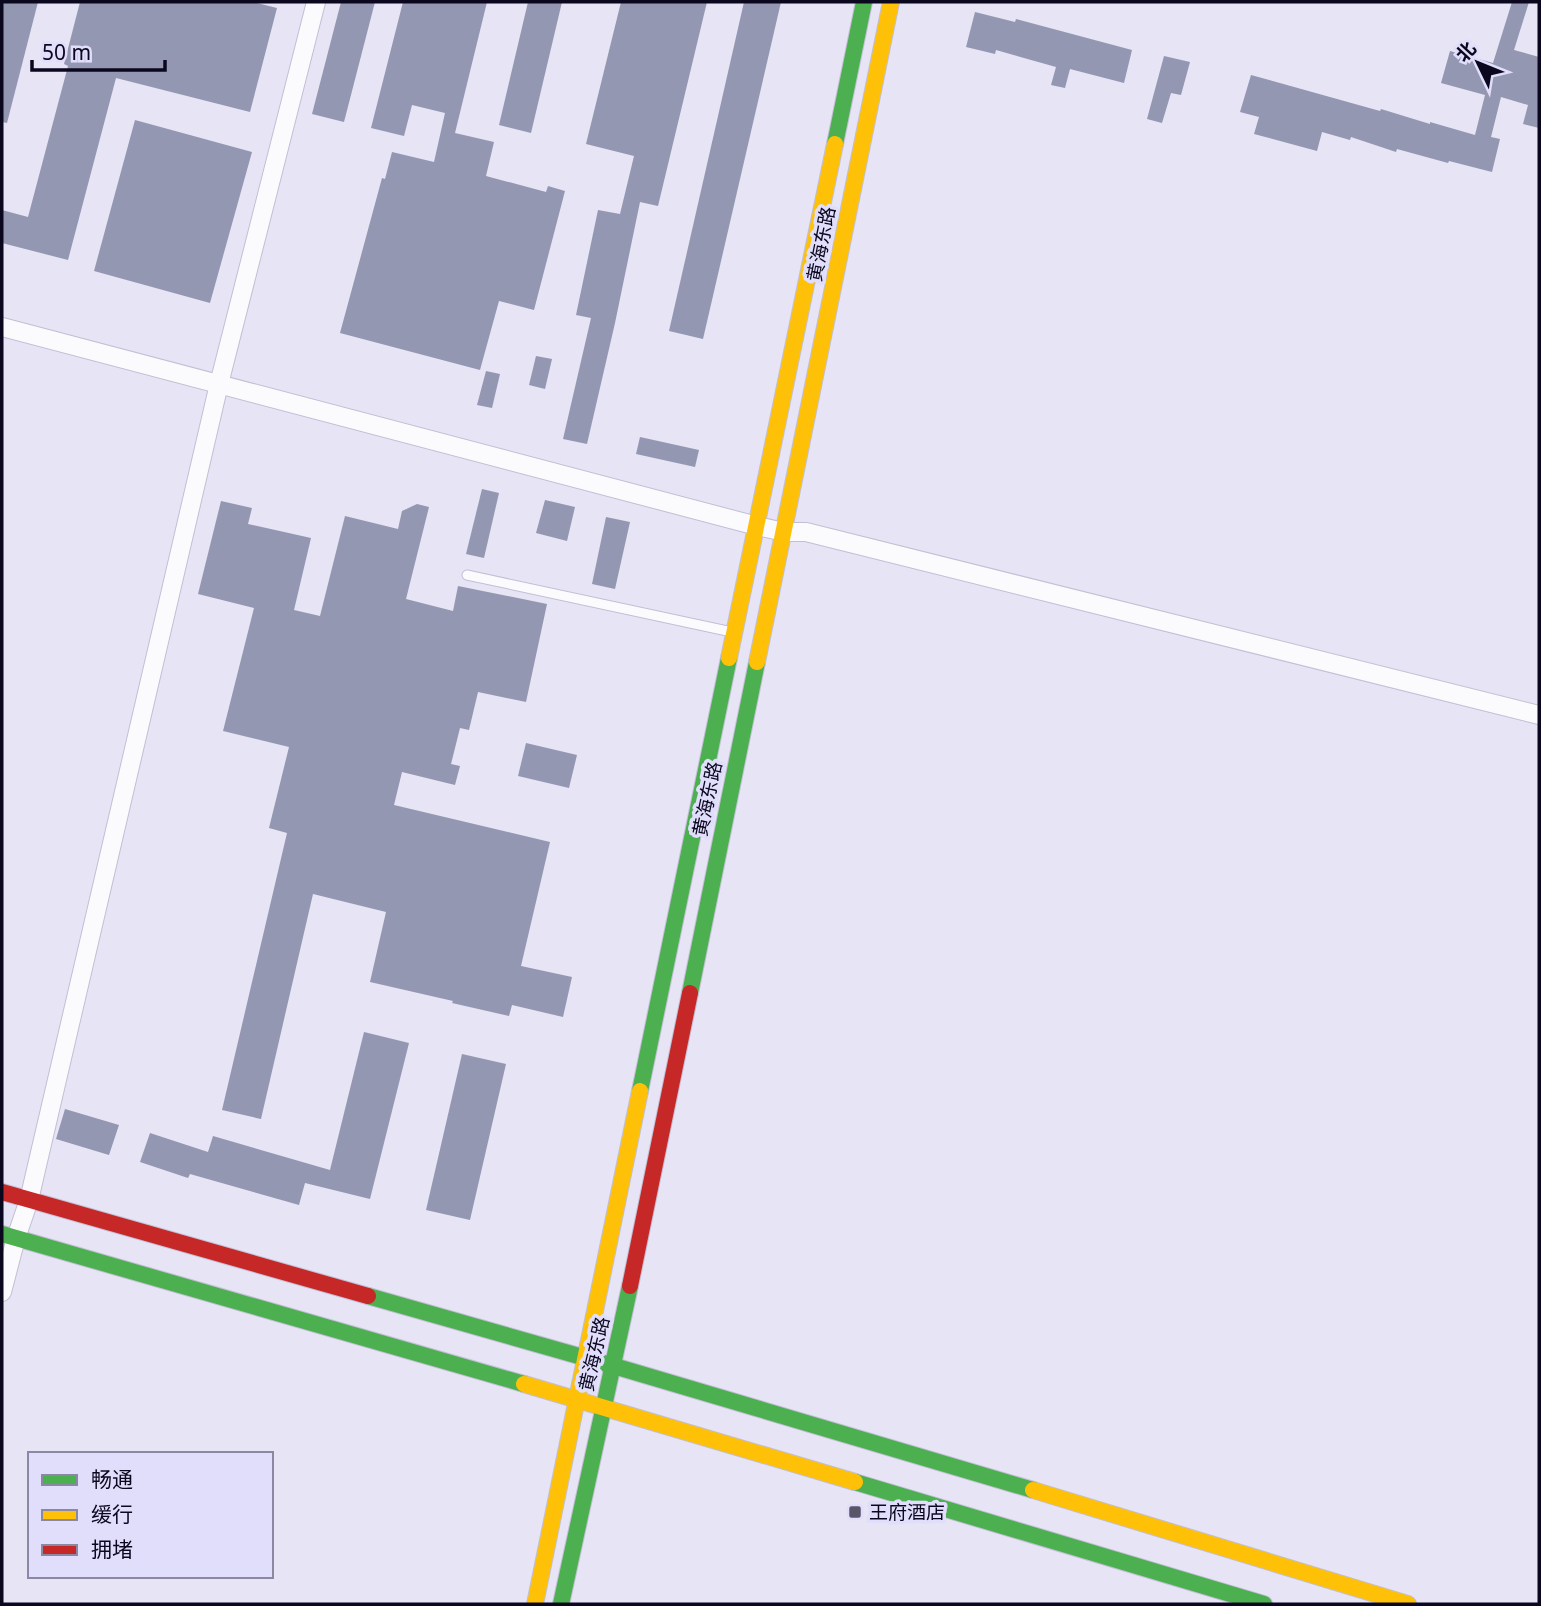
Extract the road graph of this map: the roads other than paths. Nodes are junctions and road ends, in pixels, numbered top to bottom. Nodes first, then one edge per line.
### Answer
1 (316, 2) edge
2 (864, 2) edge
3 (891, 2) edge
4 (2, 327) edge
5 (219, 384) junction
6 (757, 526) junction
7 (783, 532) junction
8 (467, 575) dead end
9 (734, 633) junction
10 (1539, 715) edge
11 (2, 1192) edge
12 (29, 1200) junction
13 (9, 1236) edge
14 (2, 1292) edge
15 (586, 1358) junction
16 (614, 1366) junction
17 (578, 1399) junction
18 (603, 1407) junction
19 (535, 1604) edge
20 (561, 1604) edge
21 (1264, 1604) edge
22 (1408, 1604) edge

1 - 5 street
2 - 6 street, 黄海东路
3 - 7 street, 黄海东路
4 - 5 street
5 - 6 street
5 - 12 street
6 - 7 street
6 - 9 street, 黄海东路
7 - 10 street
7 - 16 street, 黄海东路
8 - 9 lane
9 - 15 street, 黄海东路
11 - 12 street
12 - 13 street
12 - 15 street
13 - 14 street
13 - 17 street
15 - 16 street
15 - 17 street, 黄海东路
16 - 18 street, 黄海东路
16 - 22 street
17 - 18 street
17 - 19 street, 黄海东路
18 - 20 street, 黄海东路
18 - 21 street

